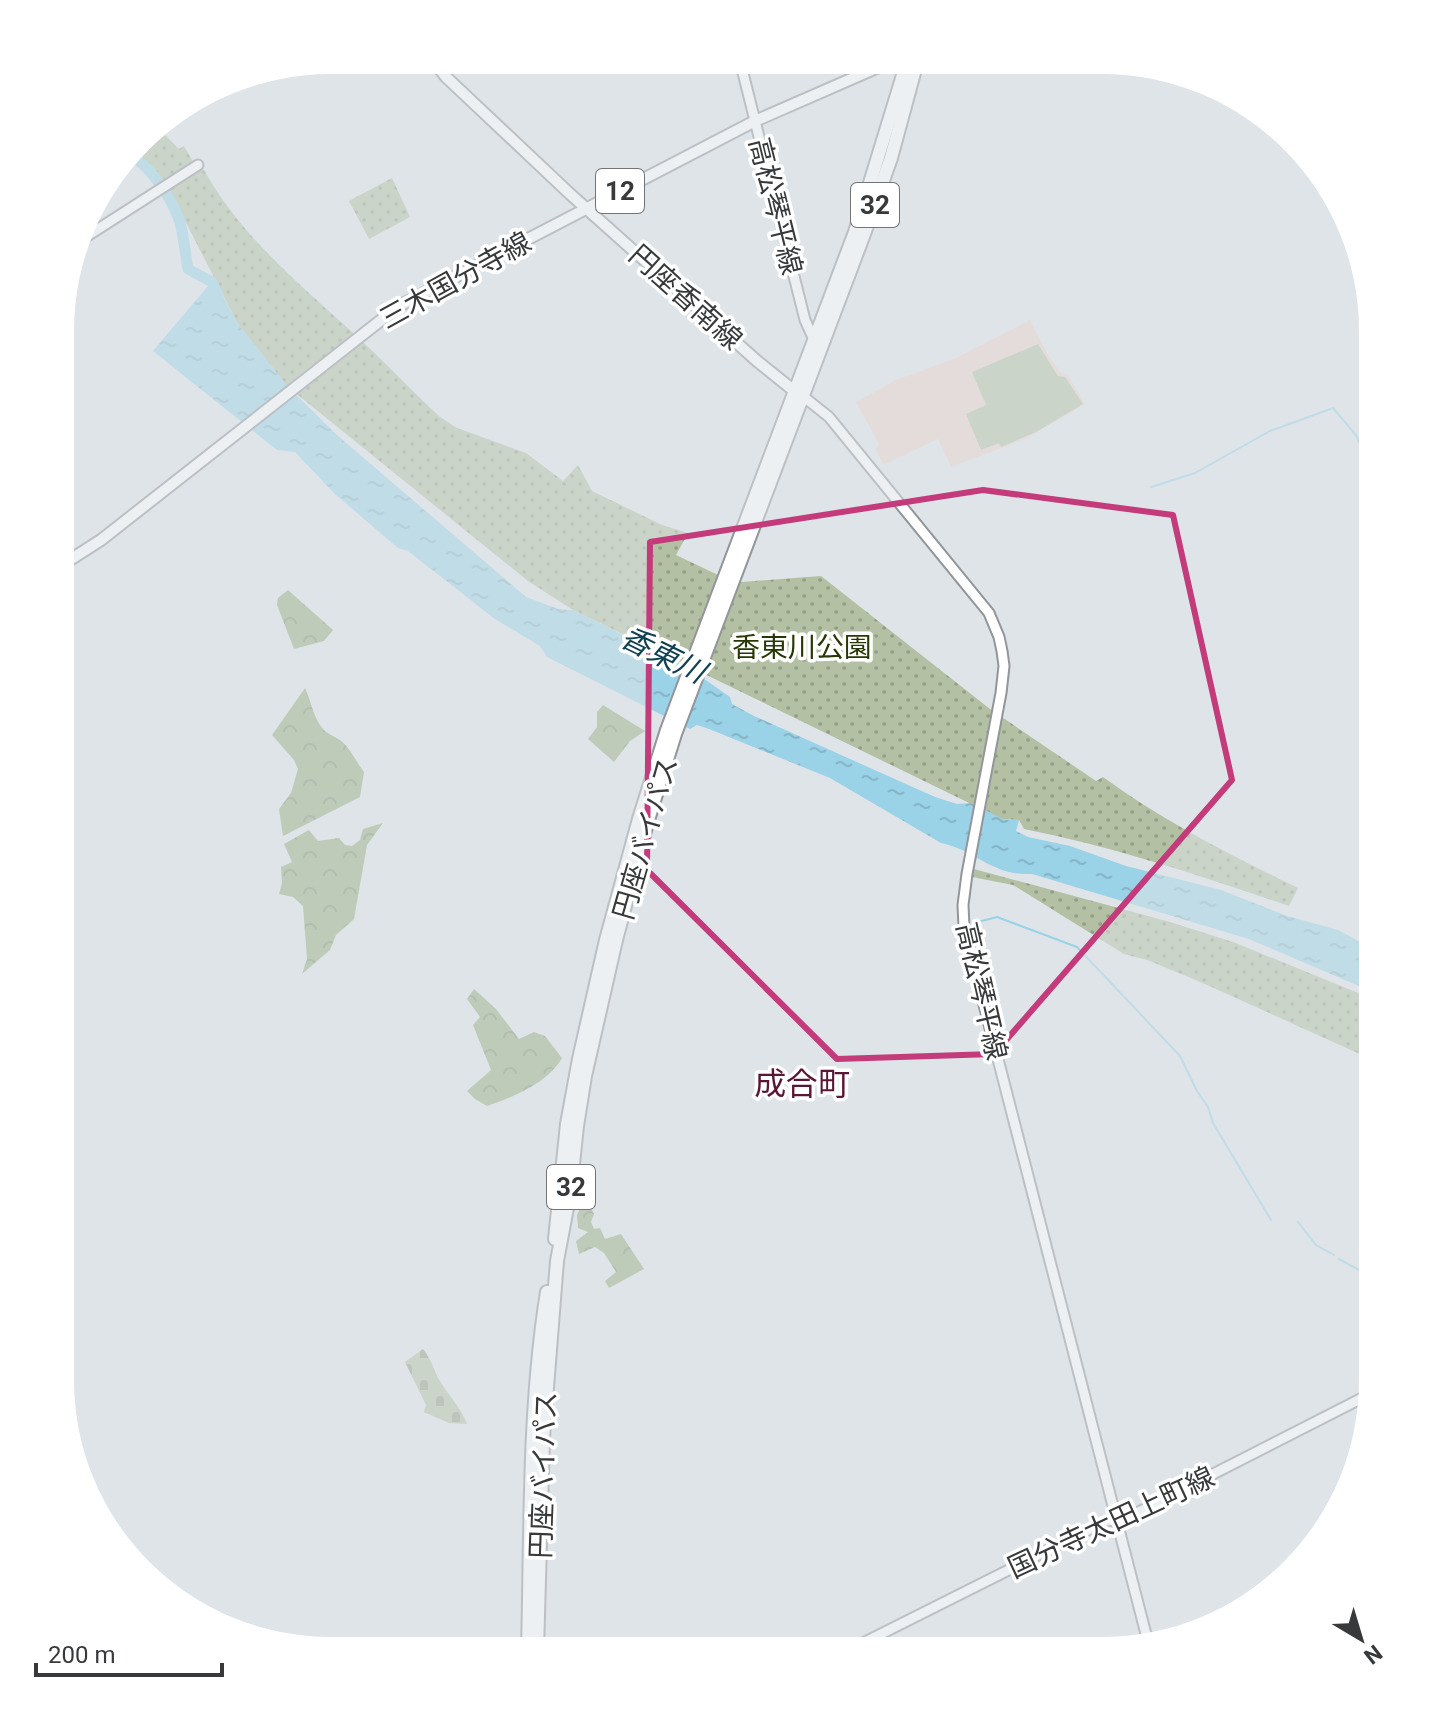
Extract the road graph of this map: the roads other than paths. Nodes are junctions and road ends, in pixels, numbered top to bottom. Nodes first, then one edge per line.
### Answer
1 (444, 74) edge
2 (743, 74) edge
3 (863, 74) edge
4 (903, 74) edge
5 (914, 74) edge
6 (755, 121) junction
7 (198, 165) dead end
8 (588, 209) junction
9 (95, 231) edge
10 (818, 343) junction
11 (799, 394) junction
12 (74, 557) edge
13 (671, 732) junction
14 (1358, 1400) edge
15 (1116, 1520) junction
16 (1146, 1633) edge
17 (529, 1636) edge
18 (537, 1636) edge
19 (877, 1636) edge

1 - 8 main road, 円座香南線
2 - 6 main road, 高松琴平線
3 - 6 main road, 三木国分寺線 / 12
4 - 10 highway, 円座バイパス / 32
5 - 10 highway, 円座バイパス / 32
6 - 8 main road, 三木国分寺線 / 12
6 - 10 main road, 高松琴平線
7 - 9 main road
8 - 11 main road, 円座香南線
8 - 12 main road, 三木国分寺線 / 12
10 - 11 highway, 円座バイパス / 32
11 - 13 highway, 円座バイパス / 32
11 - 15 main road, 高松琴平線
13 - 17 highway, 円座バイパス / 32
13 - 18 highway, 円座バイパス / 32
14 - 15 main road, 国分寺太田上町線
15 - 16 main road, 高松琴平線
15 - 19 main road, 国分寺太田上町線

